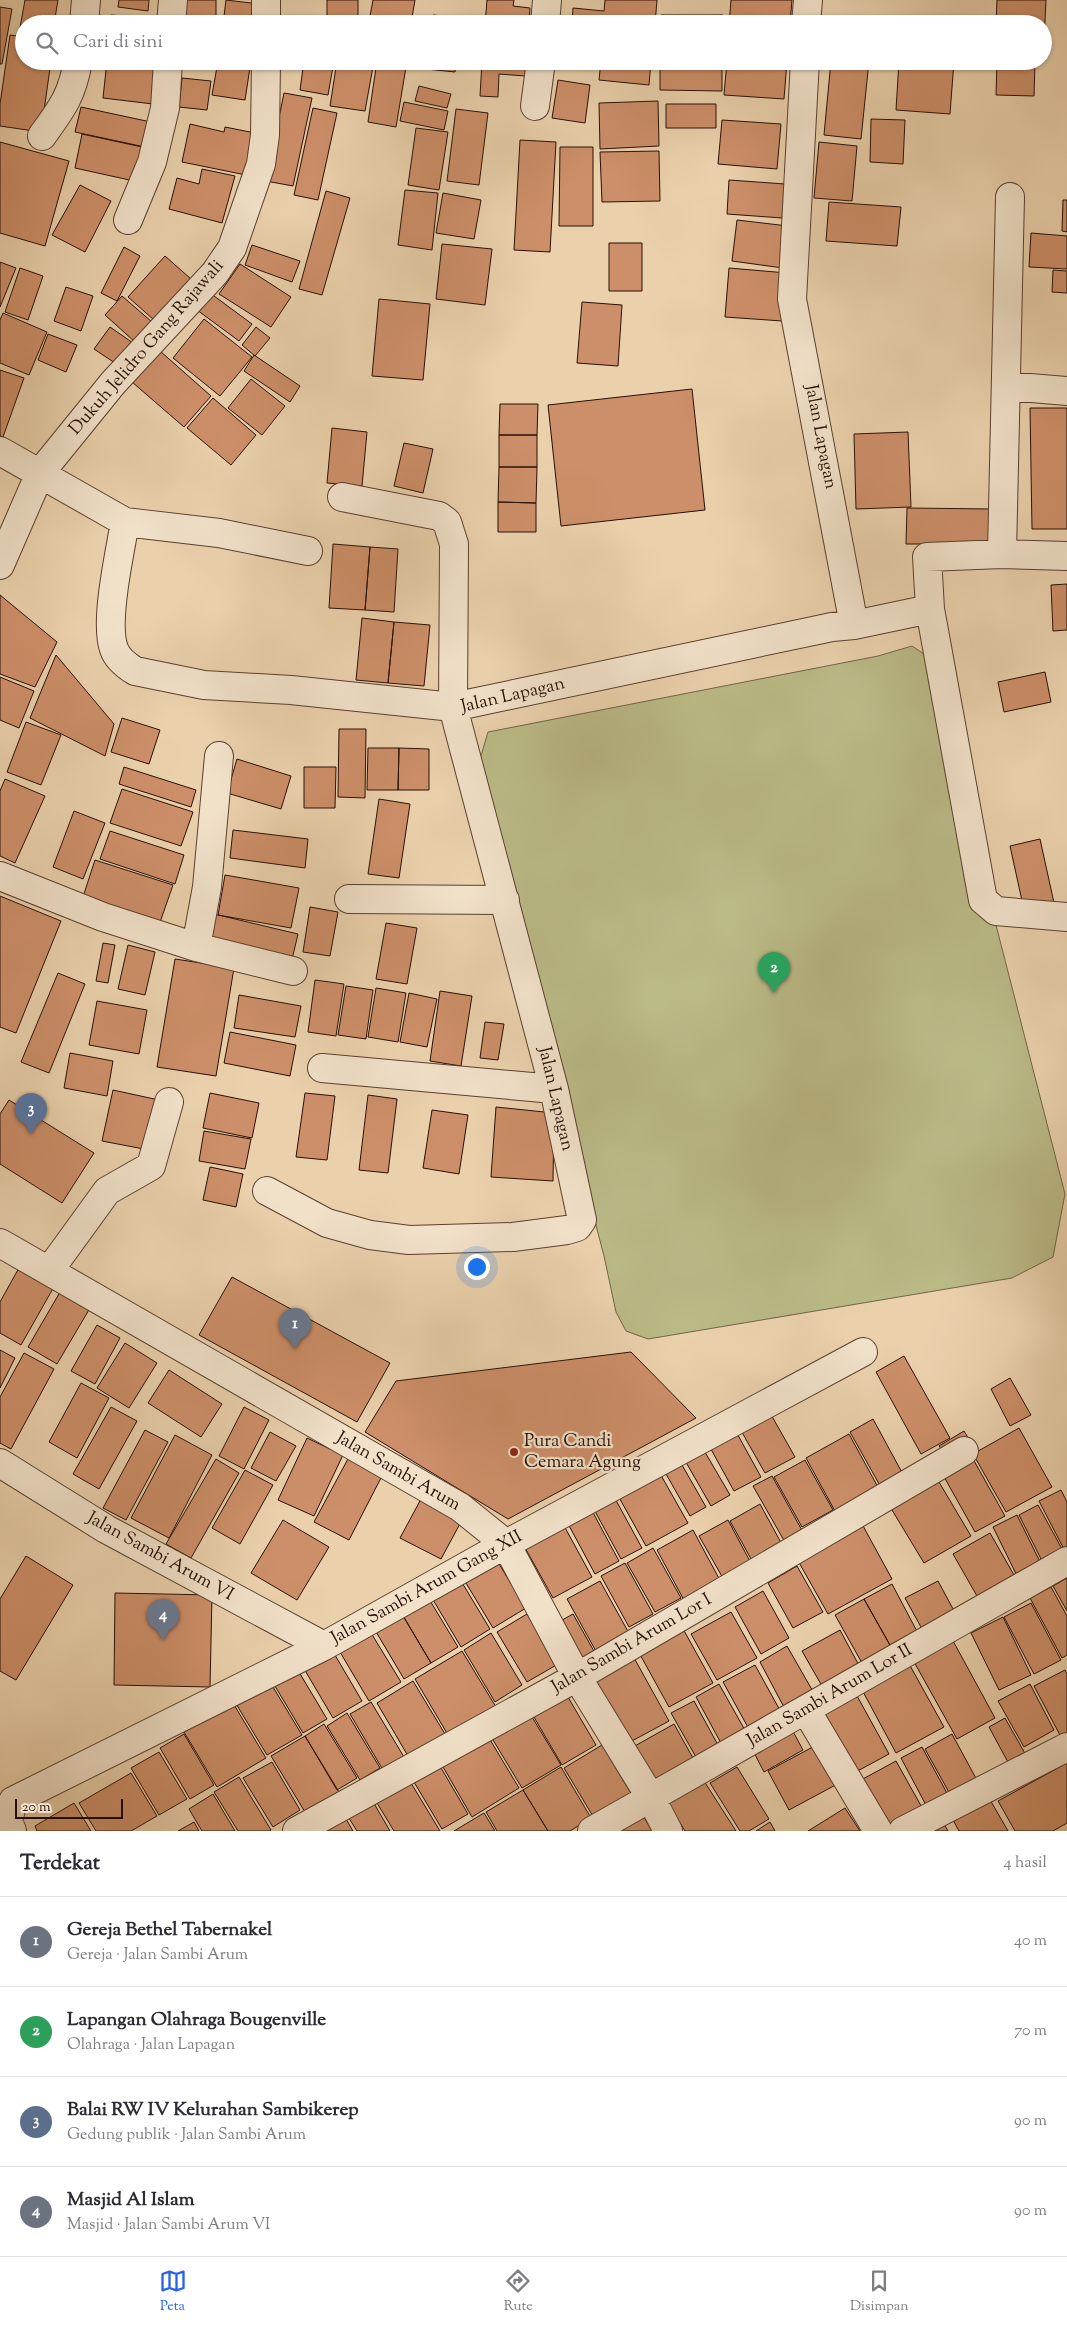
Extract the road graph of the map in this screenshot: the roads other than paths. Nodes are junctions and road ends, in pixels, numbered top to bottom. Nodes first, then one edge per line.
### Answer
1 (86, 0) edge
2 (173, 0) edge
3 (266, 0) edge
4 (548, 0) edge
5 (808, 0) edge
6 (85, 15) edge
7 (172, 15) edge
8 (266, 15) edge
9 (546, 15) edge
10 (807, 15) edge
11 (76, 70) edge
12 (167, 70) edge
13 (266, 70) edge
14 (539, 70) edge
15 (804, 70) edge
16 (535, 106) dead end
17 (42, 136) dead end
18 (1010, 197) dead end
19 (128, 220) dead end
20 (1007, 386) junction
21 (1067, 391) edge
22 (0, 451) edge
23 (40, 473) junction
24 (342, 497) dead end
25 (125, 522) junction
26 (308, 551) dead end
27 (1002, 554) junction
28 (1067, 556) edge
29 (0, 565) edge
30 (930, 609) junction
31 (854, 625) junction
32 (453, 707) junction
33 (219, 756) dead end
34 (0, 876) edge
35 (349, 899) dead end
36 (505, 900) junction
37 (1067, 917) edge
38 (196, 947) junction
39 (293, 971) dead end
40 (322, 1068) dead end
41 (554, 1089) junction
42 (169, 1102) dead end
43 (266, 1191) dead end
44 (0, 1243) edge
45 (49, 1271) junction
46 (863, 1352) dead end
47 (964, 1451) dead end
48 (0, 1463) edge
49 (506, 1544) junction
50 (1067, 1561) edge
51 (324, 1646) junction
52 (577, 1677) junction
53 (806, 1710) junction
54 (1067, 1747) edge
55 (651, 1798) junction
56 (12, 1831) edge
57 (297, 1831) edge
58 (592, 1831) edge
59 (668, 1831) edge
60 (878, 1831) edge
61 (903, 1831) edge

1 - 6 street
2 - 7 street
3 - 8 street
4 - 9 street
5 - 10 street
11 - 17 street
12 - 19 street
13 - 23 street, Dukuh Jelidro Gang Rajawali
14 - 16 street
15 - 31 street, Jalan Lapagan
18 - 20 street
20 - 21 street
20 - 27 street
22 - 23 street
23 - 25 street
23 - 29 street, Dukuh Jelidro Gang Rajawali
24 - 32 street
25 - 26 street
25 - 32 street
27 - 28 street
27 - 30 street
30 - 31 street
30 - 37 street
31 - 32 street, Jalan Lapagan
32 - 36 street, Jalan Lapagan
33 - 38 street
34 - 38 street
35 - 36 street
36 - 41 street, Jalan Lapagan
38 - 39 street
40 - 41 street
41 - 43 street, Jalan Lapagan
42 - 45 street
44 - 45 street, Jalan Sambi Arum
45 - 49 street, Jalan Sambi Arum
46 - 49 street, Jalan Sambi Arum Gang XII
47 - 52 street, Jalan Sambi Arum Lor I
48 - 51 street, Jalan Sambi Arum VI
49 - 51 street, Jalan Sambi Arum Gang XII
49 - 52 street, Jalan Sambi Arum
50 - 53 street, Jalan Sambi Arum Lor II
51 - 56 street, Jalan Sambi Arum Gang XII
52 - 55 street, Jalan Sambi Arum
52 - 57 street, Jalan Sambi Arum Lor I
53 - 55 street, Jalan Sambi Arum Lor II
53 - 60 street
54 - 61 street
55 - 58 street, Jalan Sambi Arum Lor II
55 - 59 street, Jalan Sambi Arum

